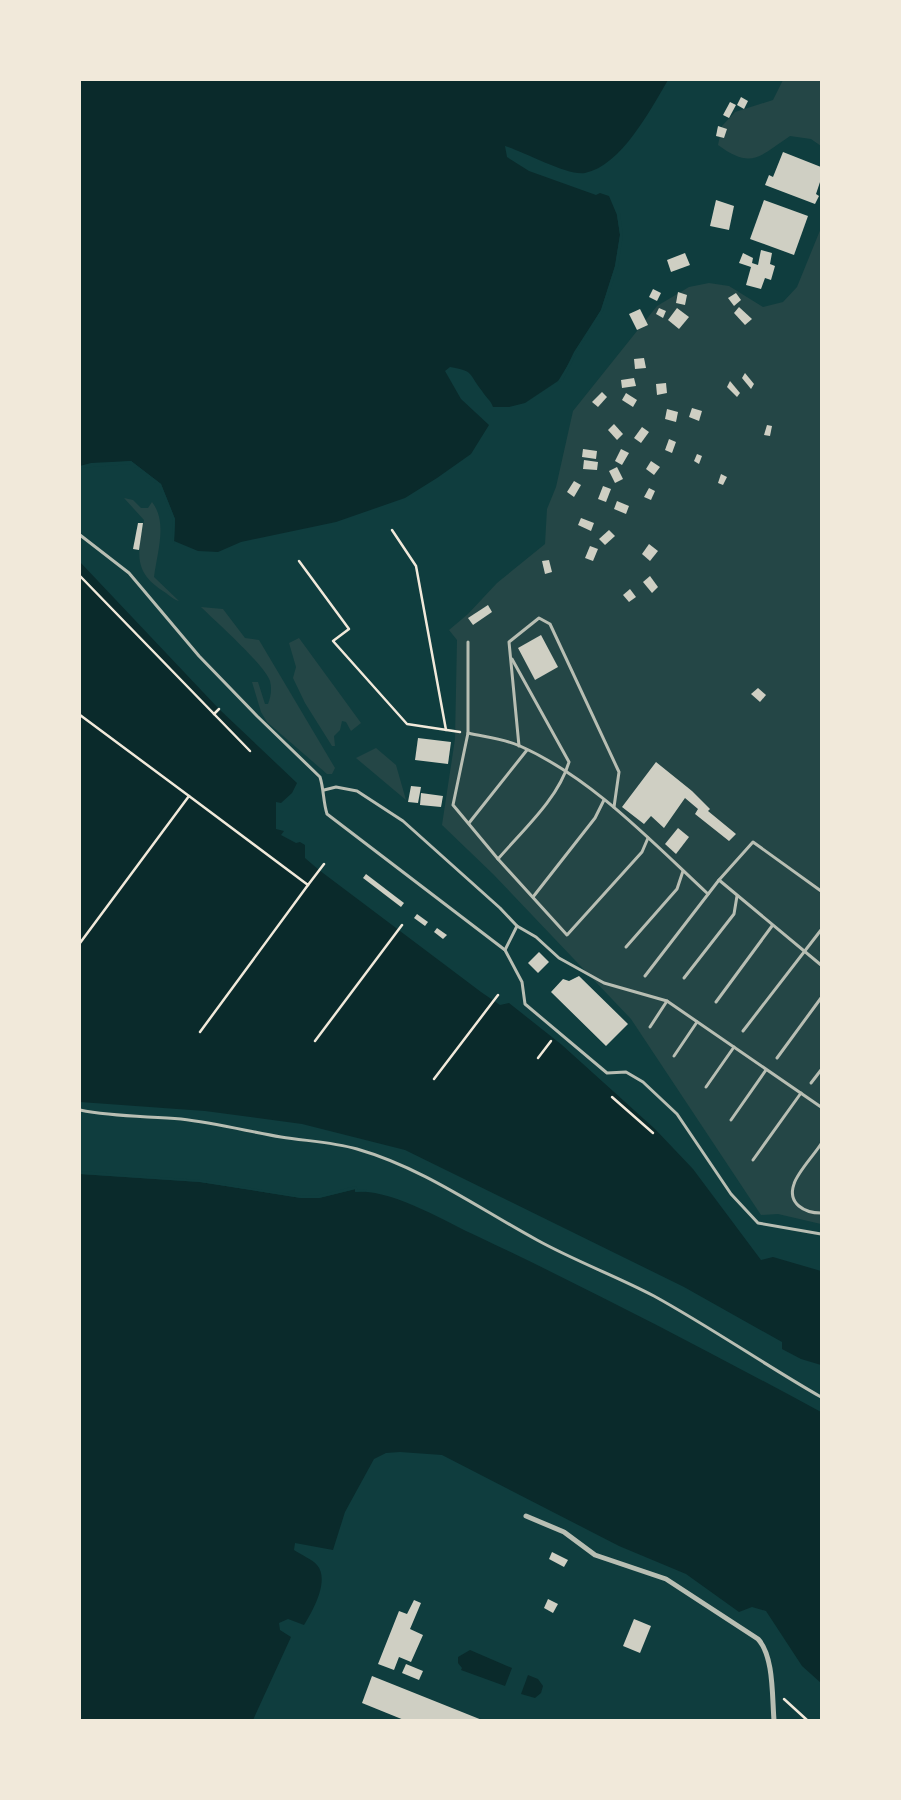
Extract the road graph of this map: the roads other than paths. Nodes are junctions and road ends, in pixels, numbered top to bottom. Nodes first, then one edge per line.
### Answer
1 (80, 535) edge
2 (468, 642) dead end
3 (510, 656) junction
4 (468, 733) junction
5 (519, 746) junction
6 (527, 750) junction
7 (565, 773) junction
8 (324, 790) junction
9 (604, 800) junction
10 (614, 807) junction
11 (470, 823) junction
12 (648, 838) junction
13 (498, 859) junction
14 (683, 870) junction
15 (719, 880) junction
16 (821, 891) edge
17 (708, 894) junction
18 (737, 895) junction
19 (533, 897) junction
20 (517, 926) junction
21 (772, 926) junction
22 (821, 930) edge
23 (626, 947) dead end
24 (505, 950) junction
25 (804, 952) junction
26 (821, 965) edge
27 (645, 976) dead end
28 (684, 978) dead end
29 (821, 998) edge
30 (667, 1001) junction
31 (716, 1002) dead end
32 (697, 1022) junction
33 (650, 1027) dead end
34 (743, 1031) dead end
35 (734, 1047) junction
36 (674, 1056) dead end
37 (777, 1058) dead end
38 (766, 1070) junction
39 (821, 1070) edge
40 (811, 1083) dead end
41 (706, 1087) dead end
42 (801, 1093) junction
43 (821, 1107) edge
44 (80, 1110) edge
45 (731, 1120) dead end
46 (821, 1144) edge
47 (753, 1160) dead end
48 (821, 1213) edge
49 (821, 1234) edge
50 (821, 1397) edge
51 (526, 1516) dead end
52 (774, 1720) edge

1 - 8 lane
2 - 4 lane
3 - 5 lane
3 - 7 lane
3 - 10 lane
4 - 5 lane
4 - 11 lane
5 - 6 lane
6 - 7 lane
6 - 11 lane
7 - 9 lane
7 - 13 lane
8 - 20 lane
8 - 24 lane
9 - 10 lane
9 - 19 lane
10 - 12 lane
11 - 13 lane
12 - 14 lane
12 - 19 lane
13 - 19 lane
14 - 17 lane
14 - 23 lane
15 - 16 lane
15 - 17 lane
15 - 18 lane
17 - 27 lane
18 - 21 lane
18 - 28 lane
20 - 24 lane
20 - 30 lane
21 - 25 lane
21 - 31 lane
22 - 25 lane
24 - 49 lane
25 - 26 lane
25 - 34 lane
29 - 37 lane
30 - 32 lane
30 - 33 lane
32 - 35 lane
32 - 36 lane
35 - 38 lane
35 - 41 lane
38 - 42 lane
38 - 45 lane
39 - 40 lane
42 - 43 lane
42 - 47 lane
44 - 50 lane
46 - 48 lane
51 - 52 street

